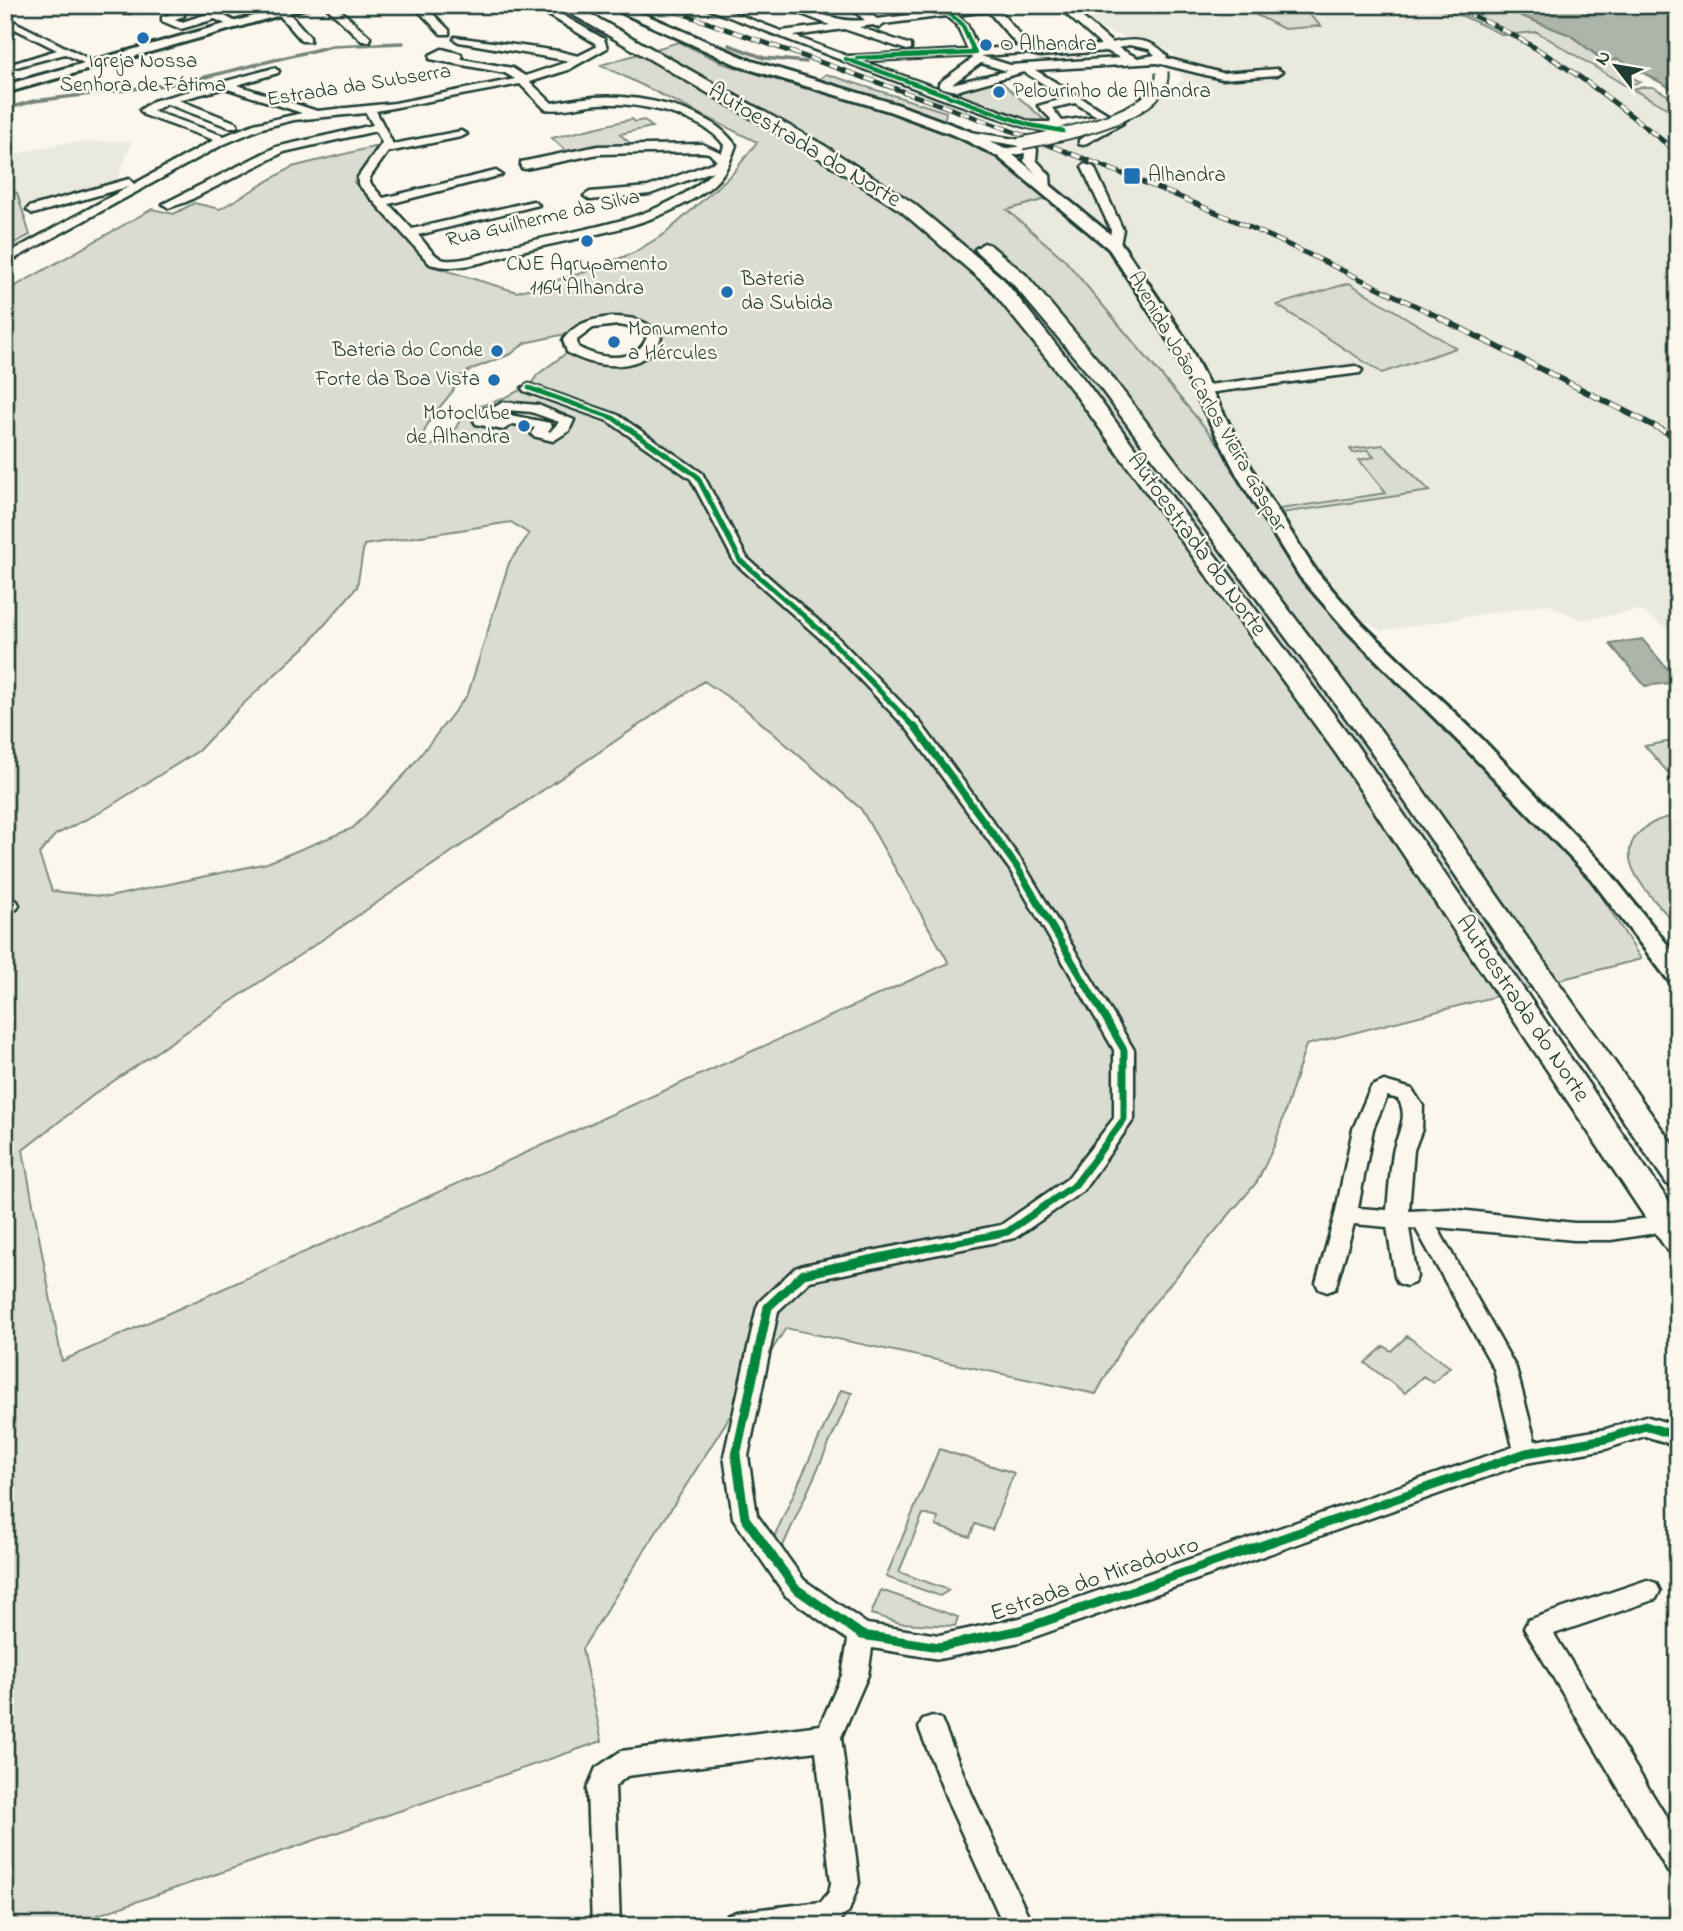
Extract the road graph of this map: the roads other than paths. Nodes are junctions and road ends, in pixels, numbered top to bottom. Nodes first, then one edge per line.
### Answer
1 (113, 5) edge
2 (163, 5) edge
3 (310, 5) edge
4 (329, 5) edge
5 (418, 5) edge
6 (537, 5) edge
7 (563, 5) edge
8 (587, 5) edge
9 (611, 5) edge
10 (703, 5) edge
11 (783, 5) edge
12 (851, 5) edge
13 (938, 5) edge
14 (1009, 5) edge
15 (1061, 5) edge
16 (144, 6) edge
17 (990, 6) edge
18 (199, 7) edge
19 (950, 13) junction
20 (180, 14) junction
21 (284, 14) junction
22 (216, 15) junction
23 (5, 20) edge
24 (875, 22) junction
25 (238, 26) junction
26 (841, 26) junction
27 (1094, 31) junction
28 (445, 32) dead end
29 (778, 34) junction
30 (306, 39) dead end
31 (366, 39) dead end
32 (459, 39) dead end
33 (1132, 42) junction
34 (907, 47) junction
35 (1110, 47) junction
36 (67, 50) junction
37 (653, 50) junction
38 (1027, 50) junction
39 (917, 55) junction
40 (977, 56) junction
41 (457, 59) dead end
42 (846, 59) junction
43 (580, 60) junction
44 (1134, 60) junction
45 (1158, 64) junction
46 (96, 65) junction
47 (9, 68) dead end
48 (1025, 68) junction
49 (274, 71) dead end
50 (1277, 72) dead end
51 (1008, 74) junction
52 (521, 81) junction
53 (1021, 82) dead end
54 (227, 85) junction
55 (5, 89) edge
56 (1076, 99) junction
57 (168, 100) junction
58 (288, 106) junction
59 (370, 110) junction
60 (323, 114) junction
61 (1108, 118) junction
62 (278, 121) junction
63 (233, 124) dead end
64 (381, 127) junction
65 (1059, 131) junction
66 (721, 132) junction
67 (461, 134) dead end
68 (219, 138) dead end
69 (1083, 142) dead end
70 (702, 148) junction
71 (384, 149) junction
72 (1017, 149) junction
73 (725, 162) junction
74 (525, 165) dead end
75 (1088, 167) dead end
76 (164, 174) junction
77 (496, 176) dead end
78 (1047, 187) junction
79 (590, 196) dead end
80 (381, 202) junction
81 (169, 204) dead end
82 (533, 205) dead end
83 (33, 210) dead end
84 (411, 233) junction
85 (1115, 246) junction
86 (5, 260) edge
87 (570, 345) joint
88 (1355, 370) dead end
89 (529, 388) dead end
90 (1200, 390) junction
91 (538, 433) joint
92 (1678, 975) edge
93 (1678, 1176) edge
94 (1346, 1215) junction
95 (1396, 1221) junction
96 (1423, 1221) junction
97 (1649, 1226) dead end
98 (1678, 1241) edge
99 (1406, 1277) dead end
100 (1327, 1283) dead end
101 (1678, 1436) edge
102 (1526, 1453) junction
103 (1647, 1591) dead end
104 (862, 1635) junction
105 (932, 1728) dead end
106 (828, 1737) junction
107 (1678, 1862) edge
108 (606, 1926) edge
109 (736, 1926) edge
110 (1019, 1926) edge

1 - 16 street
2 - 20 street
3 - 21 main road
4 - 31 street
5 - 28 street
6 - 43 street
7 - 37 highway, Autoestrada do Norte
8 - 37 highway, Autoestrada do Norte
9 - 72 main road, Avenida João Carlos Vieira Gaspar
10 - 29 street
11 - 26 street
12 - 24 street
13 - 19 street
14 - 17 street
15 - 27 street
17 - 19 street
17 - 38 street
18 - 20 street
18 - 22 street
19 - 24 street
19 - 40 street
20 - 22 street
21 - 25 main road
21 - 30 street
22 - 25 street
23 - 36 street
24 - 26 street
24 - 34 street
25 - 46 main road
26 - 29 street
26 - 34 street
27 - 33 street
27 - 35 street
29 - 42 street
32 - 43 street
33 - 35 street
33 - 45 street
34 - 39 street
35 - 38 street
35 - 44 street
36 - 46 street
36 - 47 street
37 - 93 highway, Autoestrada do Norte
37 - 98 highway, Autoestrada do Norte
38 - 40 street
39 - 40 street
39 - 42 street
40 - 48 street
40 - 51 street
41 - 52 street
42 - 65 street
43 - 52 street, Estrada da Subserra
44 - 45 street
44 - 48 street
45 - 50 street
45 - 65 street, bridge
46 - 55 main road
48 - 51 street
48 - 56 street
49 - 54 street
51 - 53 street
52 - 59 street, Estrada da Subserra
52 - 66 street
54 - 57 street
54 - 58 street
56 - 61 street
56 - 65 street
57 - 63 street
57 - 68 street
58 - 60 street
58 - 62 street
59 - 60 street, Estrada da Subserra
59 - 64 street
60 - 62 street, Estrada da Subserra
61 - 65 street
61 - 69 street
62 - 76 street, Estrada da Subserra
64 - 71 street
64 - 81 street
65 - 72 street, bridge
66 - 70 street
66 - 73 street
67 - 71 street
70 - 73 street
70 - 74 street
71 - 80 street
72 - 78 main road, Avenida João Carlos Vieira Gaspar
72 - 78 street
73 - 79 street
73 - 84 street, Rua Guilherme da Silva
75 - 85 street
76 - 83 street
76 - 86 street, Estrada da Subserra
77 - 80 street
78 - 85 main road, Avenida João Carlos Vieira Gaspar
80 - 84 street
82 - 84 street
85 - 90 main road, Avenida João Carlos Vieira Gaspar
87 - 87 street
88 - 90 street
89 - 104 street, Estrada do Miradouro
90 - 92 main road, Avenida João Carlos Vieira Gaspar
91 - 91 street
94 - 95 street
94 - 95 street
94 - 100 street
95 - 96 street
95 - 99 street
96 - 97 street
96 - 102 street
101 - 102 street, Estrada do Miradouro
102 - 104 street, Estrada do Miradouro
103 - 107 street
104 - 106 street
105 - 110 street
106 - 108 street
106 - 109 street

